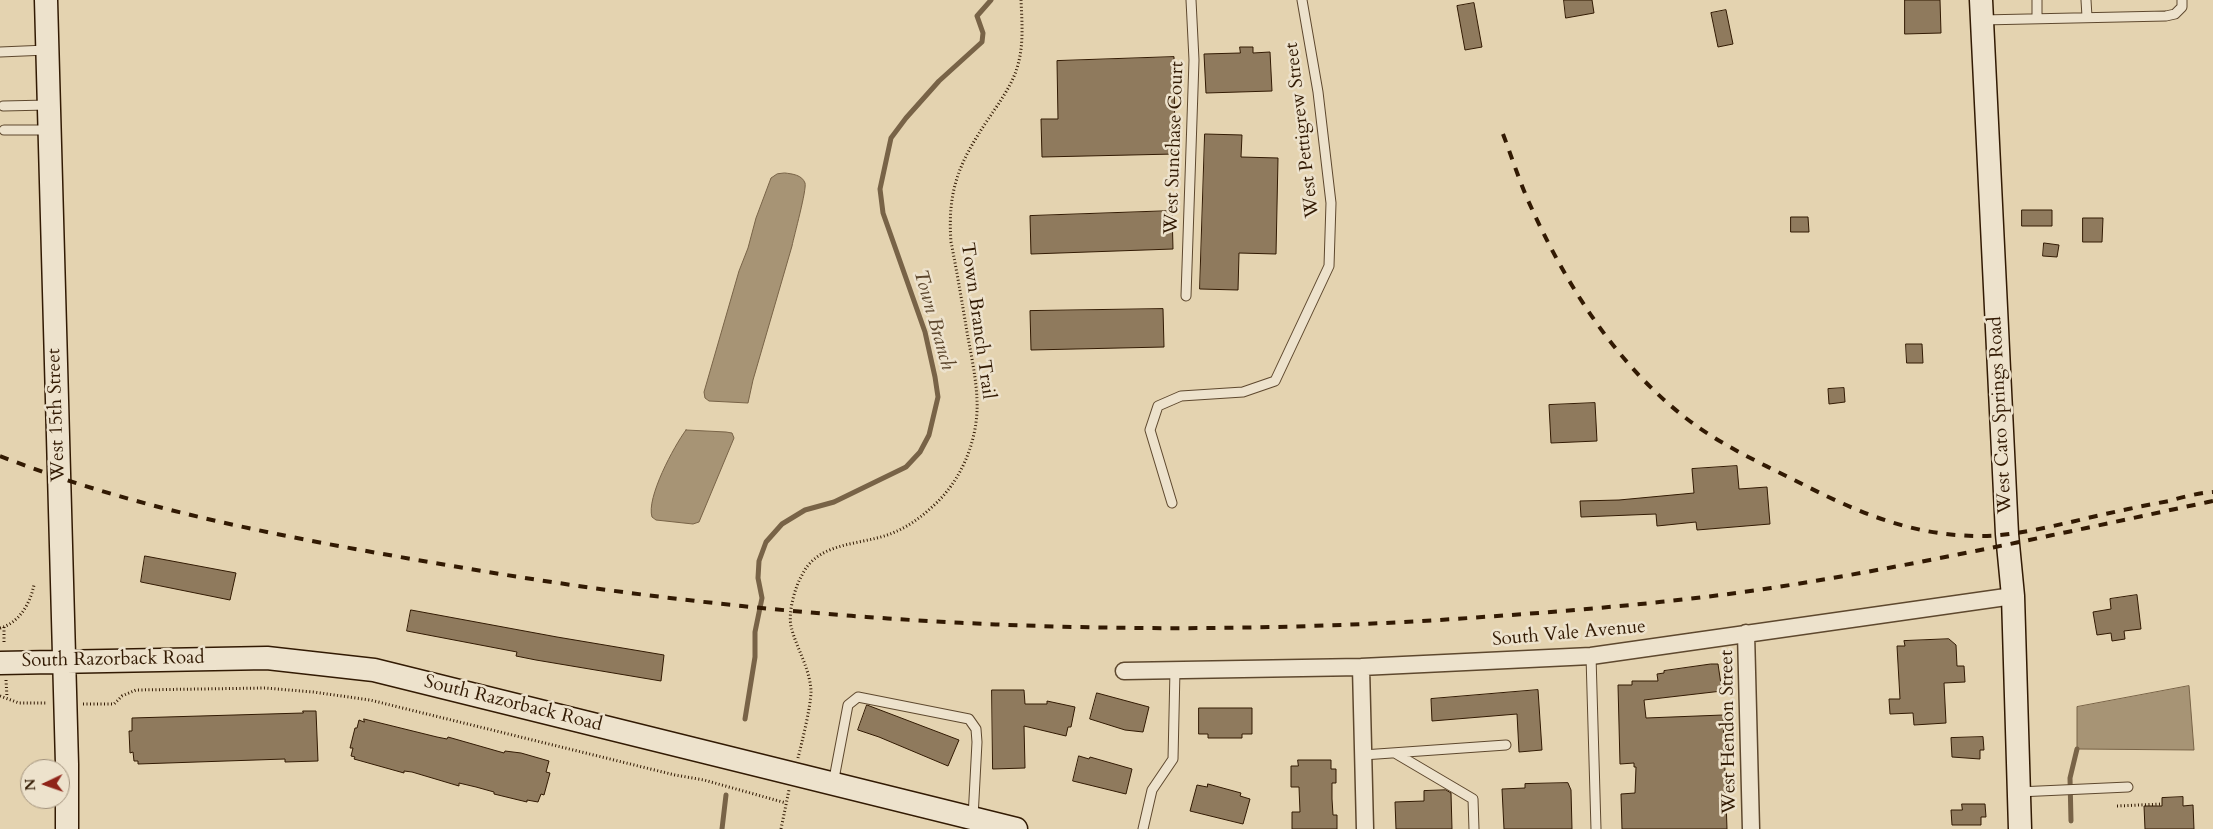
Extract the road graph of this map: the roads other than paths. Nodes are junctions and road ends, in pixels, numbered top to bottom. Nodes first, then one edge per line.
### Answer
1 (46, 0) edge
2 (1192, 0) edge
3 (1302, 0) edge
4 (2037, 0) edge
5 (2086, 0) edge
6 (2182, 0) edge
7 (1981, 10) edge
8 (2087, 17) junction
9 (2038, 19) junction
10 (47, 50) junction
11 (0, 52) edge
12 (48, 105) junction
13 (3, 106) dead end
14 (4, 130) dead end
15 (49, 130) junction
16 (1186, 296) dead end
17 (1172, 503) dead end
18 (2013, 596) junction
19 (1746, 634) junction
20 (1591, 656) junction
21 (63, 662) junction
22 (0, 663) edge
23 (1361, 667) junction
24 (1175, 670) junction
25 (1124, 671) dead end
26 (1506, 745) dead end
27 (1395, 753) junction
28 (1363, 755) junction
29 (833, 784) junction
30 (2128, 787) dead end
31 (2018, 792) junction
32 (973, 818) junction
33 (67, 829) edge
34 (1016, 829) edge
35 (1143, 829) edge
36 (1364, 829) edge
37 (1474, 829) edge
38 (1596, 829) edge
39 (1751, 829) edge
40 (2020, 829) edge

1 - 10 main road, West 15th Street
2 - 16 lane, West Sunchase Court
3 - 17 lane, West Pettigrew Street
4 - 9 lane
5 - 8 lane
6 - 8 lane
7 - 9 lane
7 - 18 main road, West Cato Springs Road
8 - 9 lane
10 - 11 lane
10 - 12 main road, West 15th Street
12 - 13 lane
12 - 15 main road, West 15th Street
14 - 15 lane
15 - 21 main road, West 15th Street
18 - 19 street, South Vale Avenue
18 - 31 main road, West Cato Springs Road
19 - 20 street, South Vale Avenue
19 - 39 street, West Hendon Street
20 - 23 street, South Vale Avenue
20 - 38 lane
21 - 22 main road, South Razorback Road
21 - 29 main road, South Razorback Road
21 - 33 main road, West 15th Street
23 - 24 street, South Vale Avenue
23 - 28 street
24 - 25 street, South Vale Avenue
24 - 35 lane
26 - 27 lane
27 - 28 lane
27 - 37 lane
28 - 36 street
29 - 32 main road, South Razorback Road
29 - 32 lane
30 - 31 lane
31 - 40 main road, West Cato Springs Road
32 - 34 main road, South Razorback Road

